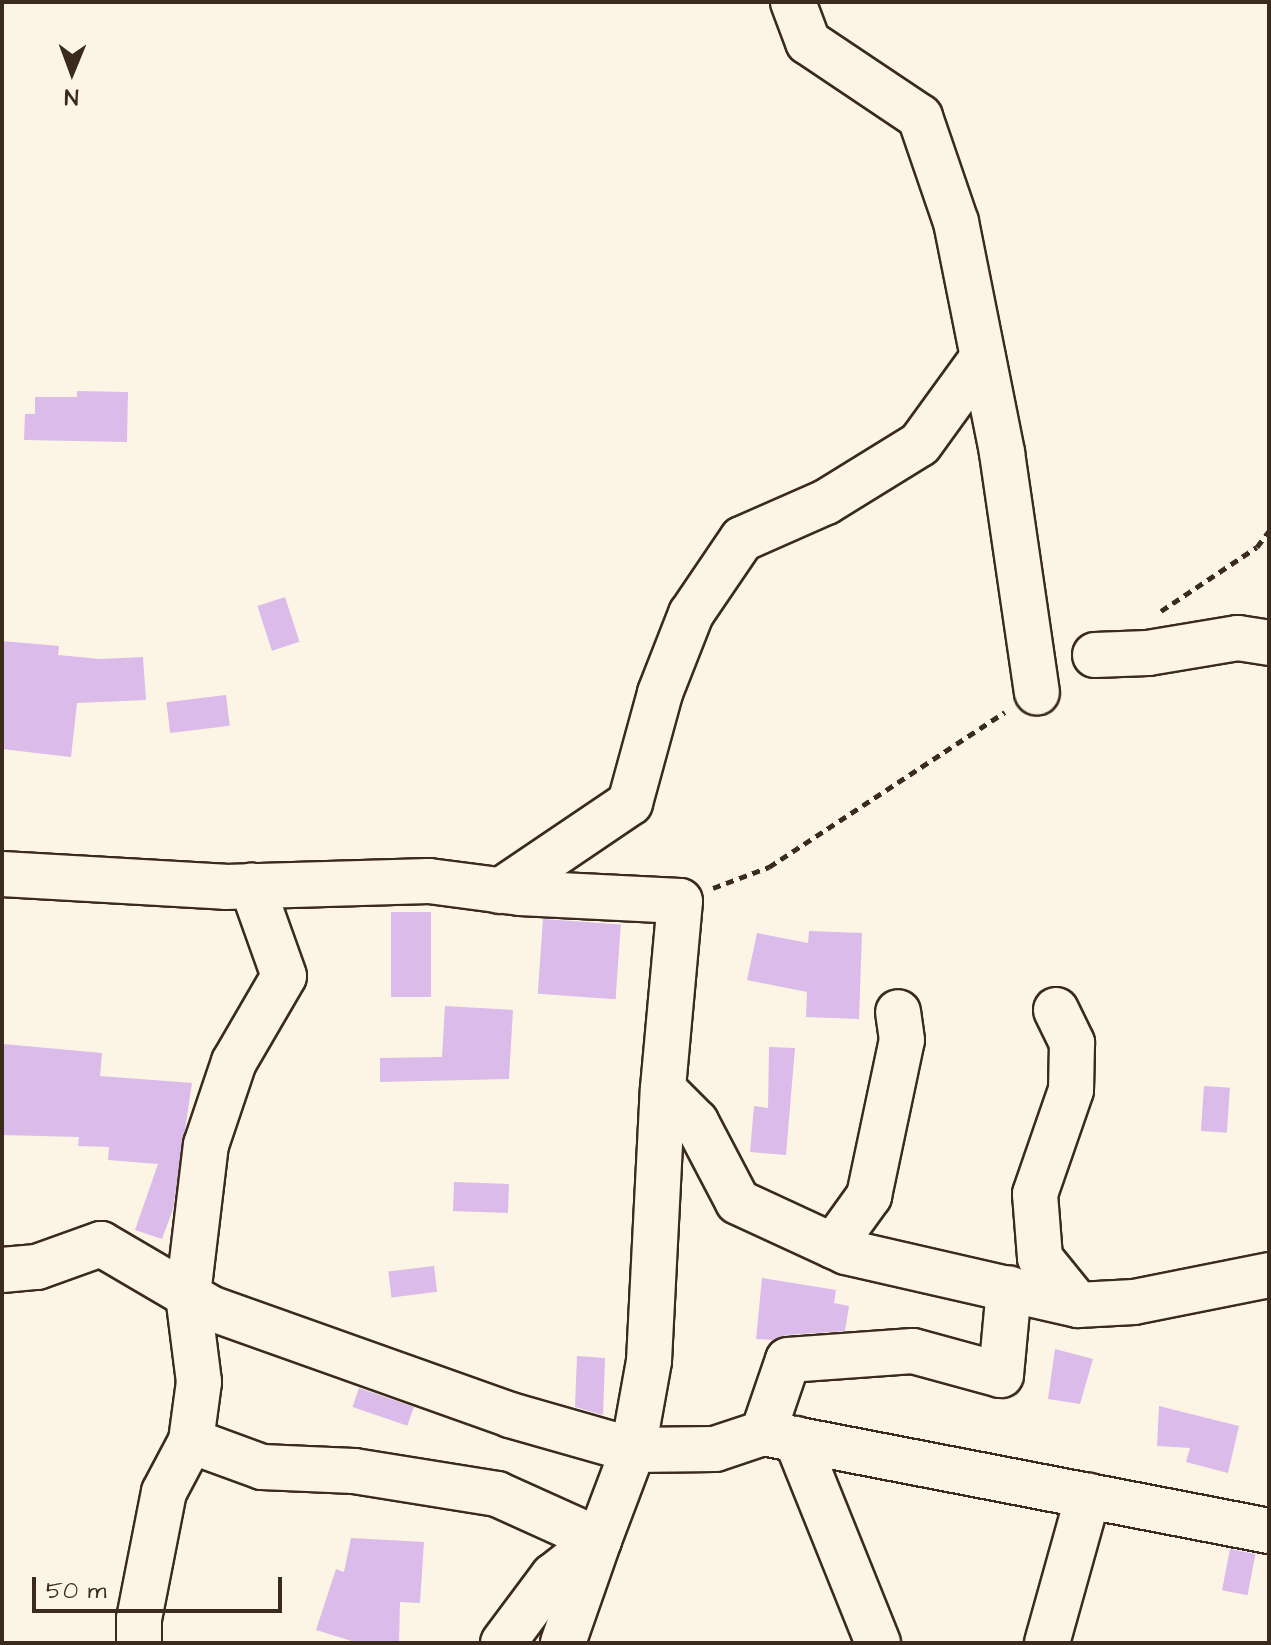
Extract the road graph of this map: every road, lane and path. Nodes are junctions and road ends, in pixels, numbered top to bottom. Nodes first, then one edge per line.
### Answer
1 (793, 2) edge
2 (983, 357) junction
3 (1269, 531) edge
4 (1157, 614) dead end
5 (1269, 643) edge
6 (1095, 655) dead end
7 (1037, 692) joint
8 (2, 874) edge
9 (252, 886) junction
10 (500, 891) junction
11 (680, 901) junction
12 (1056, 1010) dead end
13 (898, 1012) dead end
14 (663, 1089) junction
15 (833, 1246) junction
16 (2, 1270) edge
17 (1269, 1275) edge
18 (1009, 1288) junction
19 (188, 1295) junction
20 (1078, 1305) junction
21 (780, 1436) junction
22 (191, 1441) junction
23 (633, 1450) junction
24 (1088, 1496) junction
25 (1269, 1531) edge
26 (599, 1540) junction
27 (139, 1643) edge
28 (503, 1643) edge
29 (563, 1643) edge
30 (878, 1643) edge
31 (1047, 1643) edge

1 - 2 street
2 - 7 street
2 - 10 street
3 - 4 path
5 - 6 street
7 - 11 path
8 - 9 street
9 - 10 street
9 - 19 street
10 - 11 street
11 - 14 street
12 - 20 street
13 - 15 street
14 - 15 street
14 - 23 street
15 - 18 street
16 - 19 street
17 - 20 street
18 - 20 street
18 - 21 street
19 - 22 street
19 - 23 street
21 - 23 street
21 - 24 street
21 - 30 street
22 - 26 street
22 - 27 street
23 - 26 street
24 - 25 street
24 - 31 street
26 - 28 street
26 - 29 street

